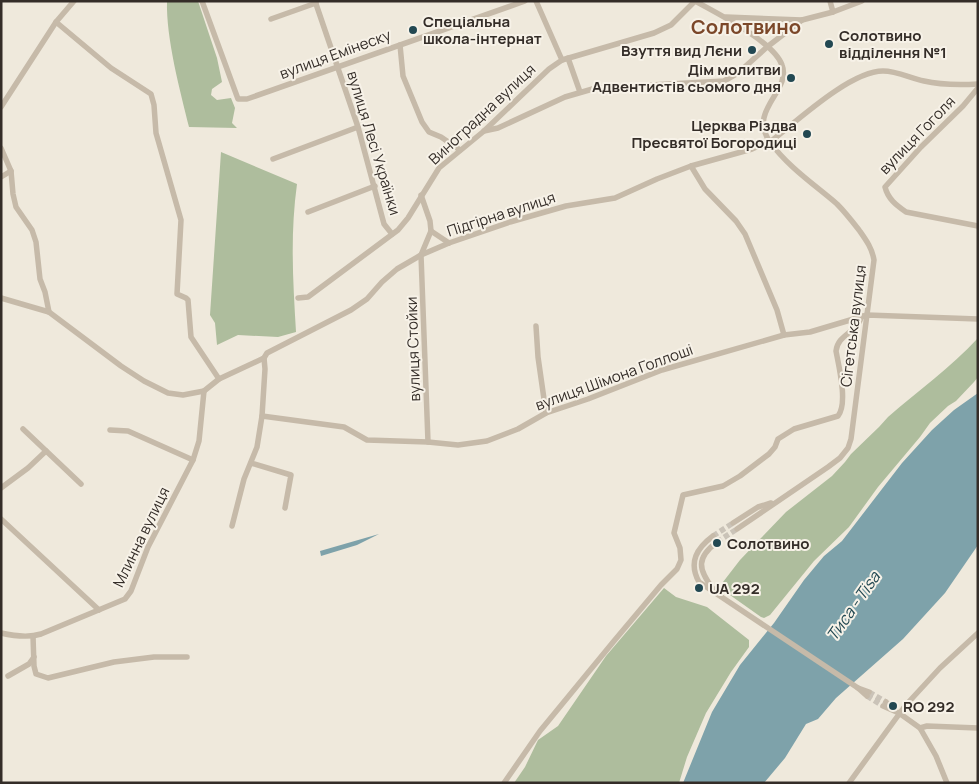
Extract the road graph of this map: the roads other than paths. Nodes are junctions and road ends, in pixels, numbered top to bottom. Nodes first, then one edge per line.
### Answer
1 (74, 1) edge
2 (202, 1) edge
3 (525, 1) edge
4 (536, 1) edge
5 (695, 1) edge
6 (830, 1) edge
7 (862, 1) edge
8 (316, 2) edge
9 (833, 12) junction
10 (724, 17) junction
11 (271, 19) dead end
12 (802, 20) junction
13 (56, 22) junction
14 (400, 45) junction
15 (767, 47) junction
16 (565, 59) junction
17 (337, 66) junction
18 (978, 86) edge
19 (580, 92) junction
20 (1, 107) edge
21 (358, 127) junction
22 (484, 131) junction
23 (770, 142) junction
24 (1, 148) edge
25 (460, 150) junction
26 (273, 159) dead end
27 (691, 166) junction
28 (11, 172) junction
29 (1, 177) edge
30 (375, 186) junction
31 (422, 196) junction
32 (308, 212) dead end
33 (978, 226) edge
34 (431, 231) junction
35 (392, 234) junction
36 (450, 243) junction
37 (421, 255) junction
38 (1, 298) edge
39 (298, 298) dead end
40 (49, 312) junction
41 (865, 316) junction
42 (978, 320) edge
43 (536, 326) dead end
44 (784, 335) junction
45 (264, 358) junction
46 (219, 379) junction
47 (204, 390) junction
48 (546, 413) junction
49 (262, 416) junction
50 (23, 429) dead end
51 (110, 430) dead end
52 (428, 442) junction
53 (46, 451) junction
54 (193, 460) junction
55 (251, 463) junction
56 (81, 484) dead end
57 (1, 488) edge
58 (285, 508) dead end
59 (1, 519) edge
60 (232, 526) dead end
61 (735, 526) tunnel mouth
62 (715, 539) tunnel mouth
63 (99, 610) junction
64 (1, 632) edge
65 (978, 633) edge
66 (33, 636) junction
67 (187, 656) dead end
68 (34, 657) junction
69 (8, 676) dead end
70 (868, 694) tunnel mouth
71 (885, 704) tunnel mouth
72 (896, 712) junction
73 (920, 728) junction
74 (978, 728) edge
75 (504, 783) edge
76 (849, 783) edge
77 (947, 783) edge

1 - 13 street
2 - 17 street, вулиця Емінеску
3 - 14 street, вулиця Емінеску
4 - 16 street
5 - 10 street
5 - 16 street
6 - 9 street
7 - 9 street
8 - 11 street
8 - 17 street, вулиця Лесі Українки
9 - 12 street
10 - 12 street
10 - 15 street
12 - 15 street
13 - 20 street
13 - 46 street
14 - 17 street, вулиця Емінеску
14 - 25 street
15 - 19 street
15 - 23 street
16 - 19 street
16 - 22 street, Виноградна вулиця
17 - 21 street, вулиця Лесі Українки
18 - 23 street, Підгірна вулиця
18 - 33 street, вулиця Гоголя
19 - 22 street
21 - 26 street
21 - 30 street, вулиця Лесі Українки
22 - 25 street, Виноградна вулиця
23 - 27 street, Підгірна вулиця
23 - 41 street, Сігетська вулиця
24 - 28 street
25 - 31 street, Виноградна вулиця
27 - 36 street, Підгірна вулиця
27 - 44 street
28 - 29 street
28 - 40 street
30 - 32 street
30 - 35 street, вулиця Лесі Українки
31 - 34 street
31 - 35 street, Виноградна вулиця
34 - 36 street
34 - 37 street
35 - 39 street, Виноградна вулиця
36 - 37 street, Підгірна вулиця
37 - 45 street, Підгірна вулиця
37 - 52 street, вулиця Стойки
38 - 40 street
40 - 47 street
41 - 42 street, вулиця Шімона Голлоші
41 - 44 street, вулиця Шімона Голлоші
41 - 61 street, Сігетська вулиця
41 - 75 street
43 - 48 street
44 - 48 street, вулиця Шімона Голлоші
45 - 46 street, Підгірна вулиця
45 - 49 street
46 - 47 street, Підгірна вулиця
47 - 54 street, Млинна вулиця
48 - 52 street, вулиця Шімона Голлоші
49 - 52 street, вулиця Шімона Голлоші
49 - 55 street
50 - 53 street
51 - 54 street
53 - 56 street
53 - 57 street
54 - 63 street, Млинна вулиця
55 - 58 street
55 - 60 street
59 - 63 street
62 - 70 street
63 - 66 street, Млинна вулиця
64 - 66 street, Млинна вулиця
65 - 72 street
66 - 68 street
67 - 68 street
68 - 69 street
71 - 72 street
72 - 73 street
72 - 76 street
73 - 74 street
73 - 77 street

